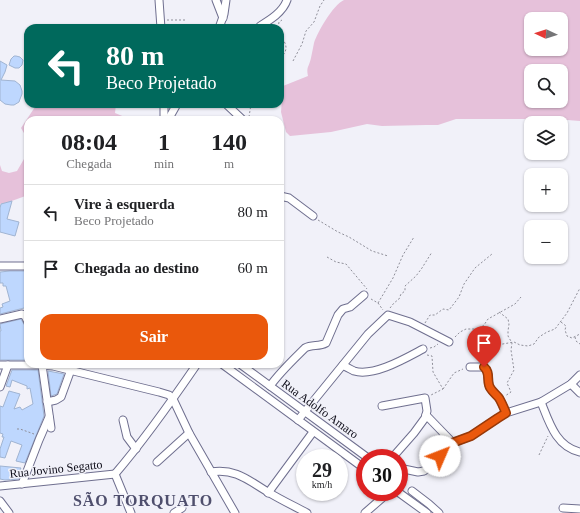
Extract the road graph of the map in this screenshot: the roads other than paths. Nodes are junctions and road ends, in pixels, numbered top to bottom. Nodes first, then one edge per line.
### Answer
1 (159, 0) edge
2 (216, 0) edge
3 (226, 0) edge
4 (286, 2) edge
5 (223, 18) junction
6 (161, 24) edge
7 (221, 24) edge
8 (263, 24) edge
9 (230, 108) edge
10 (239, 116) edge
11 (284, 197) edge
12 (313, 216) road end
13 (0, 266) edge
14 (24, 266) edge
15 (364, 295) road end
16 (24, 316) edge
17 (0, 318) edge
18 (449, 342) road end
19 (421, 350) road end
20 (0, 365) edge
21 (343, 365) junction
22 (8, 366) junction
23 (24, 366) edge
24 (470, 367) road end
25 (42, 368) edge
26 (72, 368) edge
27 (75, 368) edge
28 (194, 368) edge
29 (227, 368) edge
30 (245, 368) edge
31 (580, 375) edge
32 (571, 384) junction
33 (270, 386) junction
34 (0, 388) edge
35 (179, 390) junction
36 (162, 393) junction
37 (580, 393) edge
38 (173, 398) junction
39 (47, 402) junction
40 (541, 402) junction
41 (382, 406) dead end
42 (305, 412) junction
43 (506, 413) junction
44 (426, 415) junction
45 (49, 417) junction
46 (123, 420) dead end
47 (298, 420) junction
48 (51, 428) dead end
49 (313, 432) junction
50 (189, 433) junction
51 (453, 443) junction
52 (356, 449) edge
53 (400, 449) edge
54 (136, 450) junction
55 (580, 452) edge
56 (157, 462) dead end
57 (356, 463) edge
58 (408, 470) edge
59 (211, 472) junction
60 (115, 474) junction
61 (22, 484) junction
62 (0, 486) edge
63 (412, 491) dead end
64 (268, 493) junction
65 (408, 499) edge
66 (0, 501) edge
67 (379, 501) edge
68 (182, 508) dead end
69 (563, 508) dead end
70 (580, 509) edge
71 (10, 513) edge
72 (131, 513) edge
73 (174, 513) edge
74 (235, 513) edge
75 (307, 513) edge
76 (365, 513) edge
77 (427, 513) edge
78 (439, 513) edge

1 - 6 street
2 - 5 street
3 - 5 street
4 - 8 street
5 - 7 street
9 - 10 street
11 - 12 street
13 - 14 street
15 - 33 street
16 - 17 street
18 - 21 street
19 - 21 street
20 - 22 street
21 - 42 street
22 - 23 street
22 - 34 street
24 - 43 street
25 - 39 street
26 - 39 street
27 - 36 street
28 - 35 street
29 - 47 street
30 - 33 street, Rua Adolfo Amaro
31 - 32 street
32 - 37 street
32 - 40 street
33 - 42 street, Rua Adolfo Amaro
35 - 36 street
35 - 38 street
36 - 38 street
38 - 50 street
38 - 54 street
39 - 45 street
40 - 43 street
40 - 55 street
41 - 44 street
42 - 47 street
42 - 52 street, Rua Adolfo Amaro
43 - 51 street
44 - 51 street
44 - 53 street
45 - 48 street
45 - 61 street
46 - 54 street
47 - 49 street
49 - 57 street
49 - 64 street
50 - 56 street
50 - 59 street
51 - 58 street
54 - 60 street
59 - 64 street
59 - 74 street
60 - 61 street, Rua Jovino Segatto
60 - 72 street
61 - 62 street, Rua Jovino Segatto
63 - 78 street
64 - 75 street
65 - 77 street
66 - 71 street
67 - 76 street
68 - 73 street
69 - 70 street

